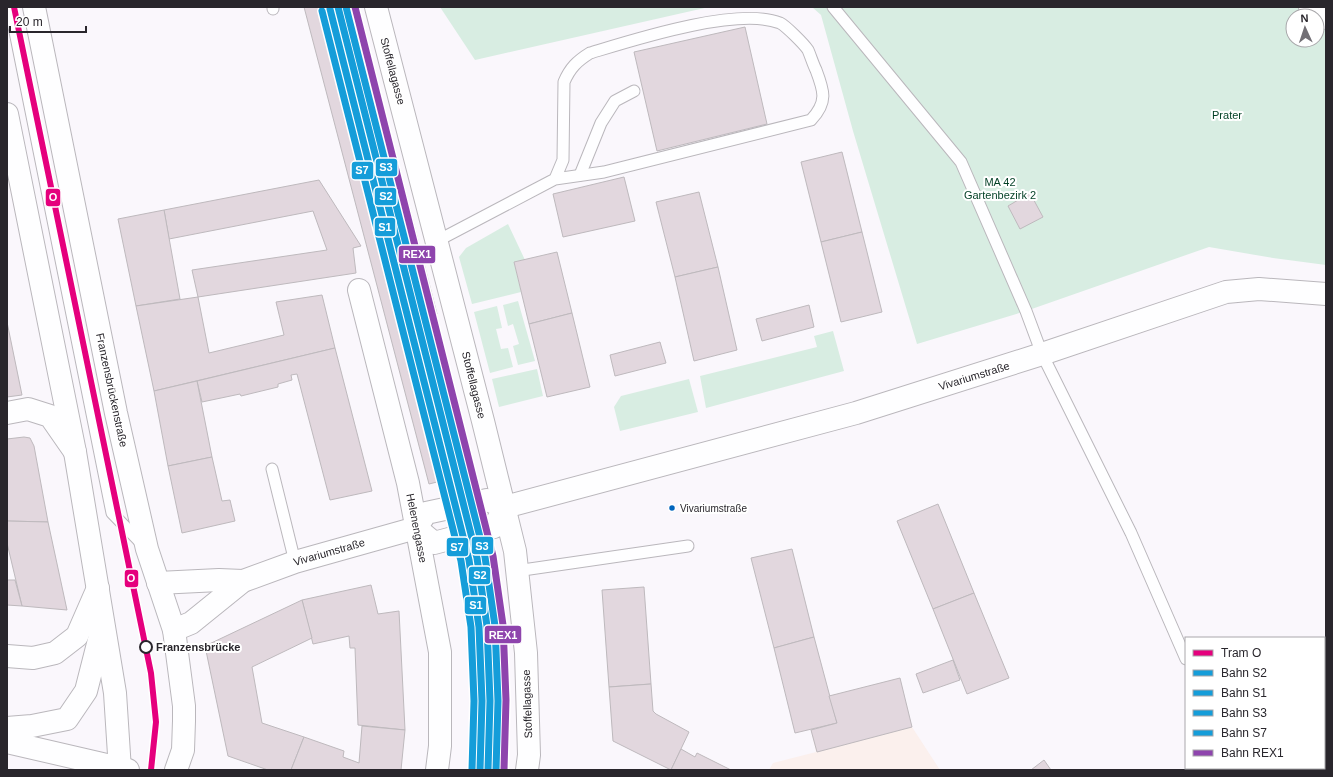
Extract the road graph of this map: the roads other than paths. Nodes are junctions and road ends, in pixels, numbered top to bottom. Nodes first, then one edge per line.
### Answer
1 (10, 7) edge
2 (34, 7) edge
3 (376, 7) edge
4 (834, 7) edge
5 (1310, 7) edge
6 (1326, 18) edge
7 (634, 91) dead end
8 (7, 114) edge
9 (580, 175) junction
10 (555, 179) junction
11 (439, 247) junction
12 (359, 290) dead end
13 (1326, 294) edge
14 (1042, 354) junction
15 (7, 413) edge
16 (75, 452) junction
17 (272, 469) dead end
18 (505, 507) junction
19 (416, 528) junction
20 (688, 546) dead end
21 (147, 548) junction
22 (295, 562) junction
23 (516, 571) junction
24 (243, 581) junction
25 (158, 583) junction
26 (98, 588) junction
27 (104, 621) junction
28 (174, 630) junction
29 (7, 656) edge
30 (1185, 657) edge
31 (7, 728) edge
32 (7, 742) edge
33 (123, 769) edge
34 (176, 770) edge
35 (438, 770) edge
36 (527, 770) edge

1 - 21 lane
2 - 21 street, Franzensbrückenstraße
3 - 11 street, Stoffellagasse
4 - 14 lane
5 - 6 street
7 - 9 lane
8 - 16 street
9 - 10 lane
9 - 10 lane
10 - 11 lane
11 - 18 street, Stoffellagasse
12 - 19 street, Helenengasse
13 - 14 street, Vivariumstraße
14 - 18 street, Vivariumstraße
14 - 30 lane
15 - 16 street
16 - 26 street
17 - 22 lane
18 - 19 street
18 - 19 street
18 - 23 street, Stoffellagasse
19 - 22 street, Vivariumstraße
19 - 35 street, Helenengasse
20 - 23 lane
21 - 25 street, Franzensbrückenstraße
22 - 24 street, Vivariumstraße
23 - 36 street, Stoffellagasse
24 - 25 street, Vivariumstraße
24 - 28 street, Vivariumstraße
25 - 28 street, Franzensbrückenstraße
26 - 27 street
26 - 29 street
27 - 31 street
27 - 33 street
28 - 34 street, Franzensbrückenstraße
32 - 33 street

